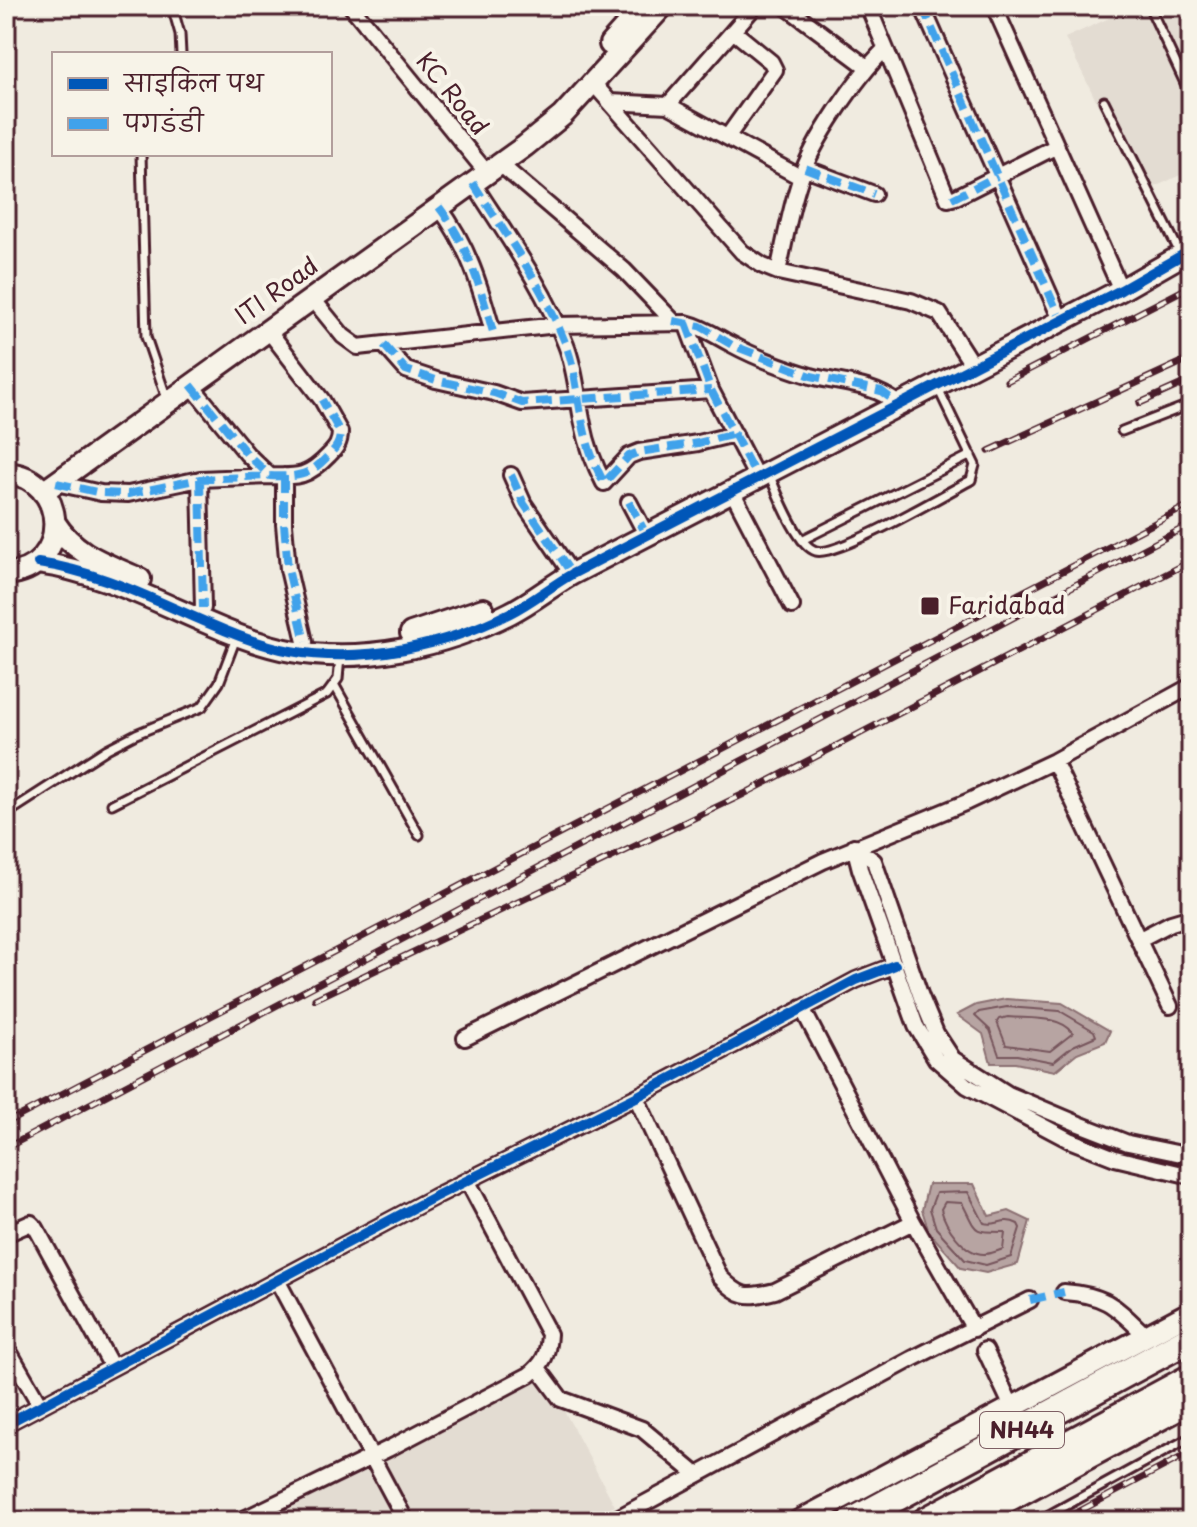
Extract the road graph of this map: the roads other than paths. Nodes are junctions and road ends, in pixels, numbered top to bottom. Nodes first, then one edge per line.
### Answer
1 (172, 6) edge
2 (351, 6) edge
3 (644, 6) edge
4 (663, 6) edge
5 (755, 6) edge
6 (785, 6) edge
7 (868, 6) edge
8 (922, 6) edge
9 (994, 6) edge
10 (1149, 6) edge
11 (733, 31) junction
12 (885, 49) junction
13 (181, 52) edge
14 (867, 67) junction
15 (593, 83) junction
16 (1191, 96) edge
17 (1104, 101) dead end
18 (610, 102) junction
19 (668, 105) junction
20 (540, 132) junction
21 (728, 136) junction
22 (1057, 146) junction
23 (141, 156) edge
24 (803, 172) junction
25 (487, 173) junction
26 (997, 176) junction
27 (874, 194) dead end
28 (439, 207) junction
29 (1186, 253) edge
30 (778, 272) junction
31 (1121, 290) junction
32 (312, 298) junction
33 (1061, 320) junction
34 (680, 322) junction
35 (557, 325) junction
36 (268, 330) junction
37 (493, 332) junction
38 (384, 345) junction
39 (973, 366) junction
40 (936, 384) junction
41 (191, 385) junction
42 (711, 390) junction
43 (578, 399) junction
44 (168, 401) junction
45 (897, 403) junction
46 (1191, 404) edge
47 (1122, 431) dead end
48 (735, 434) junction
49 (971, 455) junction
50 (6, 473) edge
51 (511, 475) dead end
52 (277, 476) junction
53 (762, 476) junction
54 (200, 479) junction
55 (49, 487) junction
56 (732, 491) junction
57 (629, 502) dead end
58 (55, 523) junction
59 (647, 536) junction
60 (802, 540) junction
61 (38, 563) junction
62 (6, 574) edge
63 (572, 574) junction
64 (551, 586) junction
65 (792, 606) dead end
66 (203, 608) junction
67 (237, 636) junction
68 (305, 642) junction
69 (340, 655) junction
70 (335, 686) junction
71 (1191, 686) edge
72 (1054, 761) junction
73 (112, 804) dead end
74 (6, 814) edge
75 (419, 835) dead end
76 (854, 846) junction
77 (1191, 917) edge
78 (1140, 939) junction
79 (895, 965) junction
80 (1170, 1006) dead end
81 (802, 1008) junction
82 (465, 1038) dead end
83 (636, 1097) junction
84 (1191, 1156) edge
85 (1191, 1176) edge
86 (467, 1180) junction
87 (913, 1222) junction
88 (6, 1234) edge
89 (277, 1280) junction
90 (1064, 1292) dead end
91 (1030, 1300) dead end
92 (1189, 1316) edge
93 (974, 1329) junction
94 (1145, 1335) junction
95 (6, 1346) edge
96 (985, 1350) dead end
97 (112, 1367) junction
98 (538, 1368) junction
99 (1191, 1378) edge
100 (1191, 1403) edge
101 (40, 1405) junction
102 (1012, 1407) junction
103 (6, 1424) edge
104 (1191, 1437) edge
105 (372, 1457) junction
106 (697, 1475) junction
107 (240, 1521) edge
108 (406, 1521) edge
109 (612, 1521) edge
110 (799, 1521) edge
111 (853, 1521) edge
112 (926, 1521) edge
113 (971, 1521) edge
114 (1038, 1521) edge

1 - 13 lane
2 - 25 street, KC Road
3 - 20 street, ITI Road
4 - 15 street, ITI Road
5 - 11 street
6 - 14 street
7 - 12 street
8 - 26 street
9 - 22 street
10 - 16 lane
11 - 19 street
11 - 21 street
12 - 14 street
12 - 26 street
14 - 24 street
15 - 18 street
15 - 20 street, ITI Road
17 - 29 lane
18 - 19 street
18 - 30 street
19 - 21 street
20 - 25 street, ITI Road
21 - 24 street
22 - 26 street
22 - 31 street
23 - 44 lane
24 - 27 street
24 - 30 street
25 - 28 street, ITI Road
25 - 34 street
25 - 35 street
26 - 33 street
28 - 32 street, ITI Road
28 - 37 street
29 - 31 street
30 - 39 street
31 - 33 street
32 - 36 street, ITI Road
32 - 38 street
33 - 39 street
34 - 35 street
34 - 42 street
34 - 45 street
35 - 37 street
35 - 43 street
36 - 41 street, ITI Road
36 - 52 street
37 - 38 street
38 - 43 street
39 - 40 street
40 - 45 street
40 - 49 lane
41 - 44 street, ITI Road
41 - 52 street
42 - 43 street
42 - 48 street
43 - 48 street
44 - 55 street, ITI Road
45 - 53 street
46 - 47 lane
48 - 53 street
49 - 60 lane
49 - 60 lane
50 - 55 street
51 - 63 street
52 - 54 street
52 - 68 street
53 - 56 street
53 - 60 lane
54 - 55 street
54 - 66 street
55 - 58 street
56 - 59 street
56 - 65 street
57 - 59 street
58 - 61 street
58 - 66 street
59 - 63 street
61 - 62 street
61 - 67 street
63 - 64 street
64 - 68 street
64 - 69 street
66 - 68 street
67 - 69 street
67 - 74 lane
69 - 70 lane
70 - 73 lane
70 - 75 lane
71 - 72 street
72 - 76 street
72 - 78 street
76 - 79 street
76 - 82 street
76 - 84 street
77 - 78 street
78 - 80 street
79 - 81 street
79 - 85 street
81 - 83 street
81 - 87 street
83 - 86 street
83 - 87 street
86 - 89 street
86 - 98 street
87 - 93 street
88 - 97 street
89 - 97 street
89 - 105 street
90 - 94 street
91 - 93 street
92 - 94 street
92 - 111 highway, NH44
93 - 106 street
94 - 102 street
95 - 101 street
96 - 102 street
97 - 101 street
98 - 105 street
98 - 106 street
99 - 112 highway, NH44
100 - 113 street
101 - 103 street
102 - 110 street
104 - 114 lane
105 - 107 street
105 - 108 street
106 - 109 street

